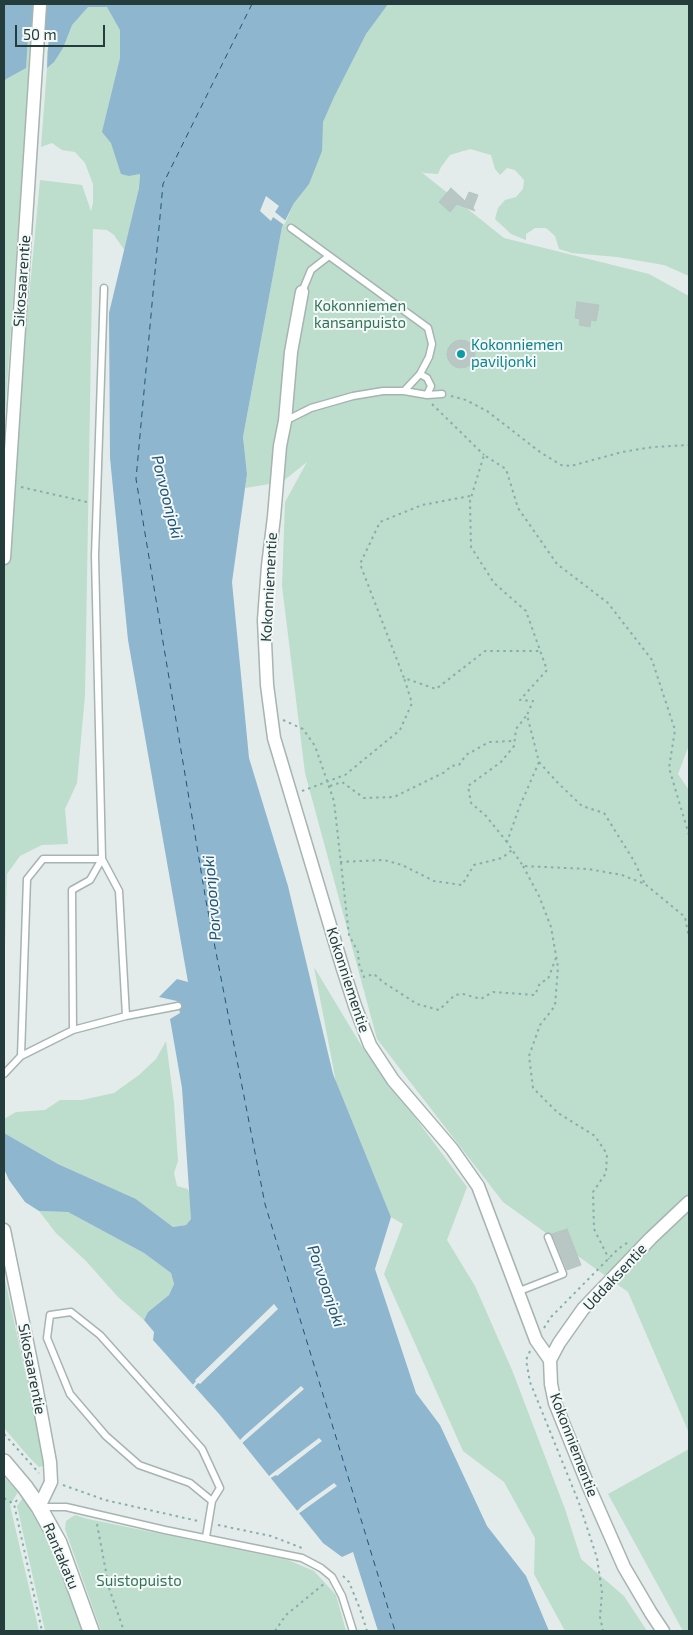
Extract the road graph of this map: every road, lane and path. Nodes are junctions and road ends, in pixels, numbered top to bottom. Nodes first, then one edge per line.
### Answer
1 (40, 4) edge
2 (291, 228) dead end
3 (328, 256) junction
4 (104, 288) dead end
5 (302, 292) joint
6 (420, 374) junction
7 (404, 391) junction
8 (442, 394) joint
9 (427, 395) junction
10 (285, 421) junction
11 (689, 445) edge
12 (484, 455) junction
13 (9, 484) junction
14 (471, 496) junction
15 (97, 505) junction
16 (4, 558) edge
17 (541, 651) junction
18 (404, 678) junction
19 (528, 715) junction
20 (272, 720) junction
21 (514, 741) junction
22 (539, 762) junction
23 (328, 781) junction
24 (329, 787) junction
25 (292, 795) junction
26 (689, 835) edge
27 (508, 842) junction
28 (512, 850) junction
29 (102, 858) junction
30 (340, 862) junction
31 (522, 866) junction
32 (645, 884) junction
33 (689, 938) edge
34 (556, 958) junction
35 (178, 1006) dead end
36 (126, 1016) junction
37 (73, 1030) junction
38 (21, 1056) junction
39 (4, 1074) edge
40 (689, 1202) edge
41 (4, 1230) edge
42 (548, 1237) dead end
43 (609, 1259) dead end
44 (517, 1292) junction
45 (526, 1360) dead end
46 (550, 1360) junction
47 (4, 1434) edge
48 (4, 1462) edge
49 (51, 1482) junction
50 (25, 1487) junction
51 (4, 1498) edge
52 (212, 1500) junction
53 (14, 1504) junction
54 (39, 1507) junction
55 (95, 1514) junction
56 (208, 1523) junction
57 (206, 1537) junction
58 (308, 1550) dead end
59 (342, 1575) dead end
60 (332, 1577) junction
61 (42, 1631) edge
62 (91, 1631) edge
63 (124, 1631) edge
64 (275, 1631) edge
65 (353, 1631) edge
66 (367, 1631) edge
67 (603, 1631) edge
68 (663, 1631) edge

1 - 13 street, Sikosaarentie
2 - 3 lane
3 - 5 lane
3 - 6 lane
4 - 15 lane
5 - 10 street, Kokonniementie
6 - 7 lane
6 - 9 lane
7 - 9 lane
7 - 10 lane
8 - 9 lane
8 - 11 path
9 - 12 path
10 - 20 street, Kokonniementie
12 - 14 path
12 - 26 path
13 - 15 path
13 - 16 street, Sikosaarentie
14 - 17 path
14 - 18 path
15 - 29 lane
17 - 18 path
17 - 19 path
18 - 23 path
19 - 21 path
19 - 22 path
20 - 23 path
20 - 25 street, Kokonniementie
21 - 24 path
21 - 27 path
22 - 27 path
22 - 32 path
23 - 24 path
23 - 25 path
24 - 30 path
25 - 44 street, Kokonniementie
27 - 28 path
28 - 30 path
28 - 31 path
29 - 36 lane
29 - 37 lane
29 - 38 lane
30 - 34 path
31 - 32 path
31 - 34 path
32 - 33 path
34 - 43 path
35 - 36 lane
36 - 37 lane
37 - 38 lane
38 - 39 lane
40 - 46 street, Uddaksentie
41 - 49 street, Sikosaarentie
42 - 44 lane
44 - 46 street, Kokonniementie
45 - 67 path
46 - 68 street, Kokonniementie
47 - 49 path
48 - 50 street, Rantakatu
49 - 54 street
49 - 56 path
50 - 53 path
50 - 54 street, Rantakatu
51 - 53 path
52 - 52 lane
52 - 56 lane
53 - 61 path
54 - 55 lane
54 - 62 street, Rantakatu
55 - 57 lane
55 - 63 path
56 - 57 lane
56 - 58 path
57 - 60 lane
59 - 66 path
60 - 64 path
60 - 65 lane

